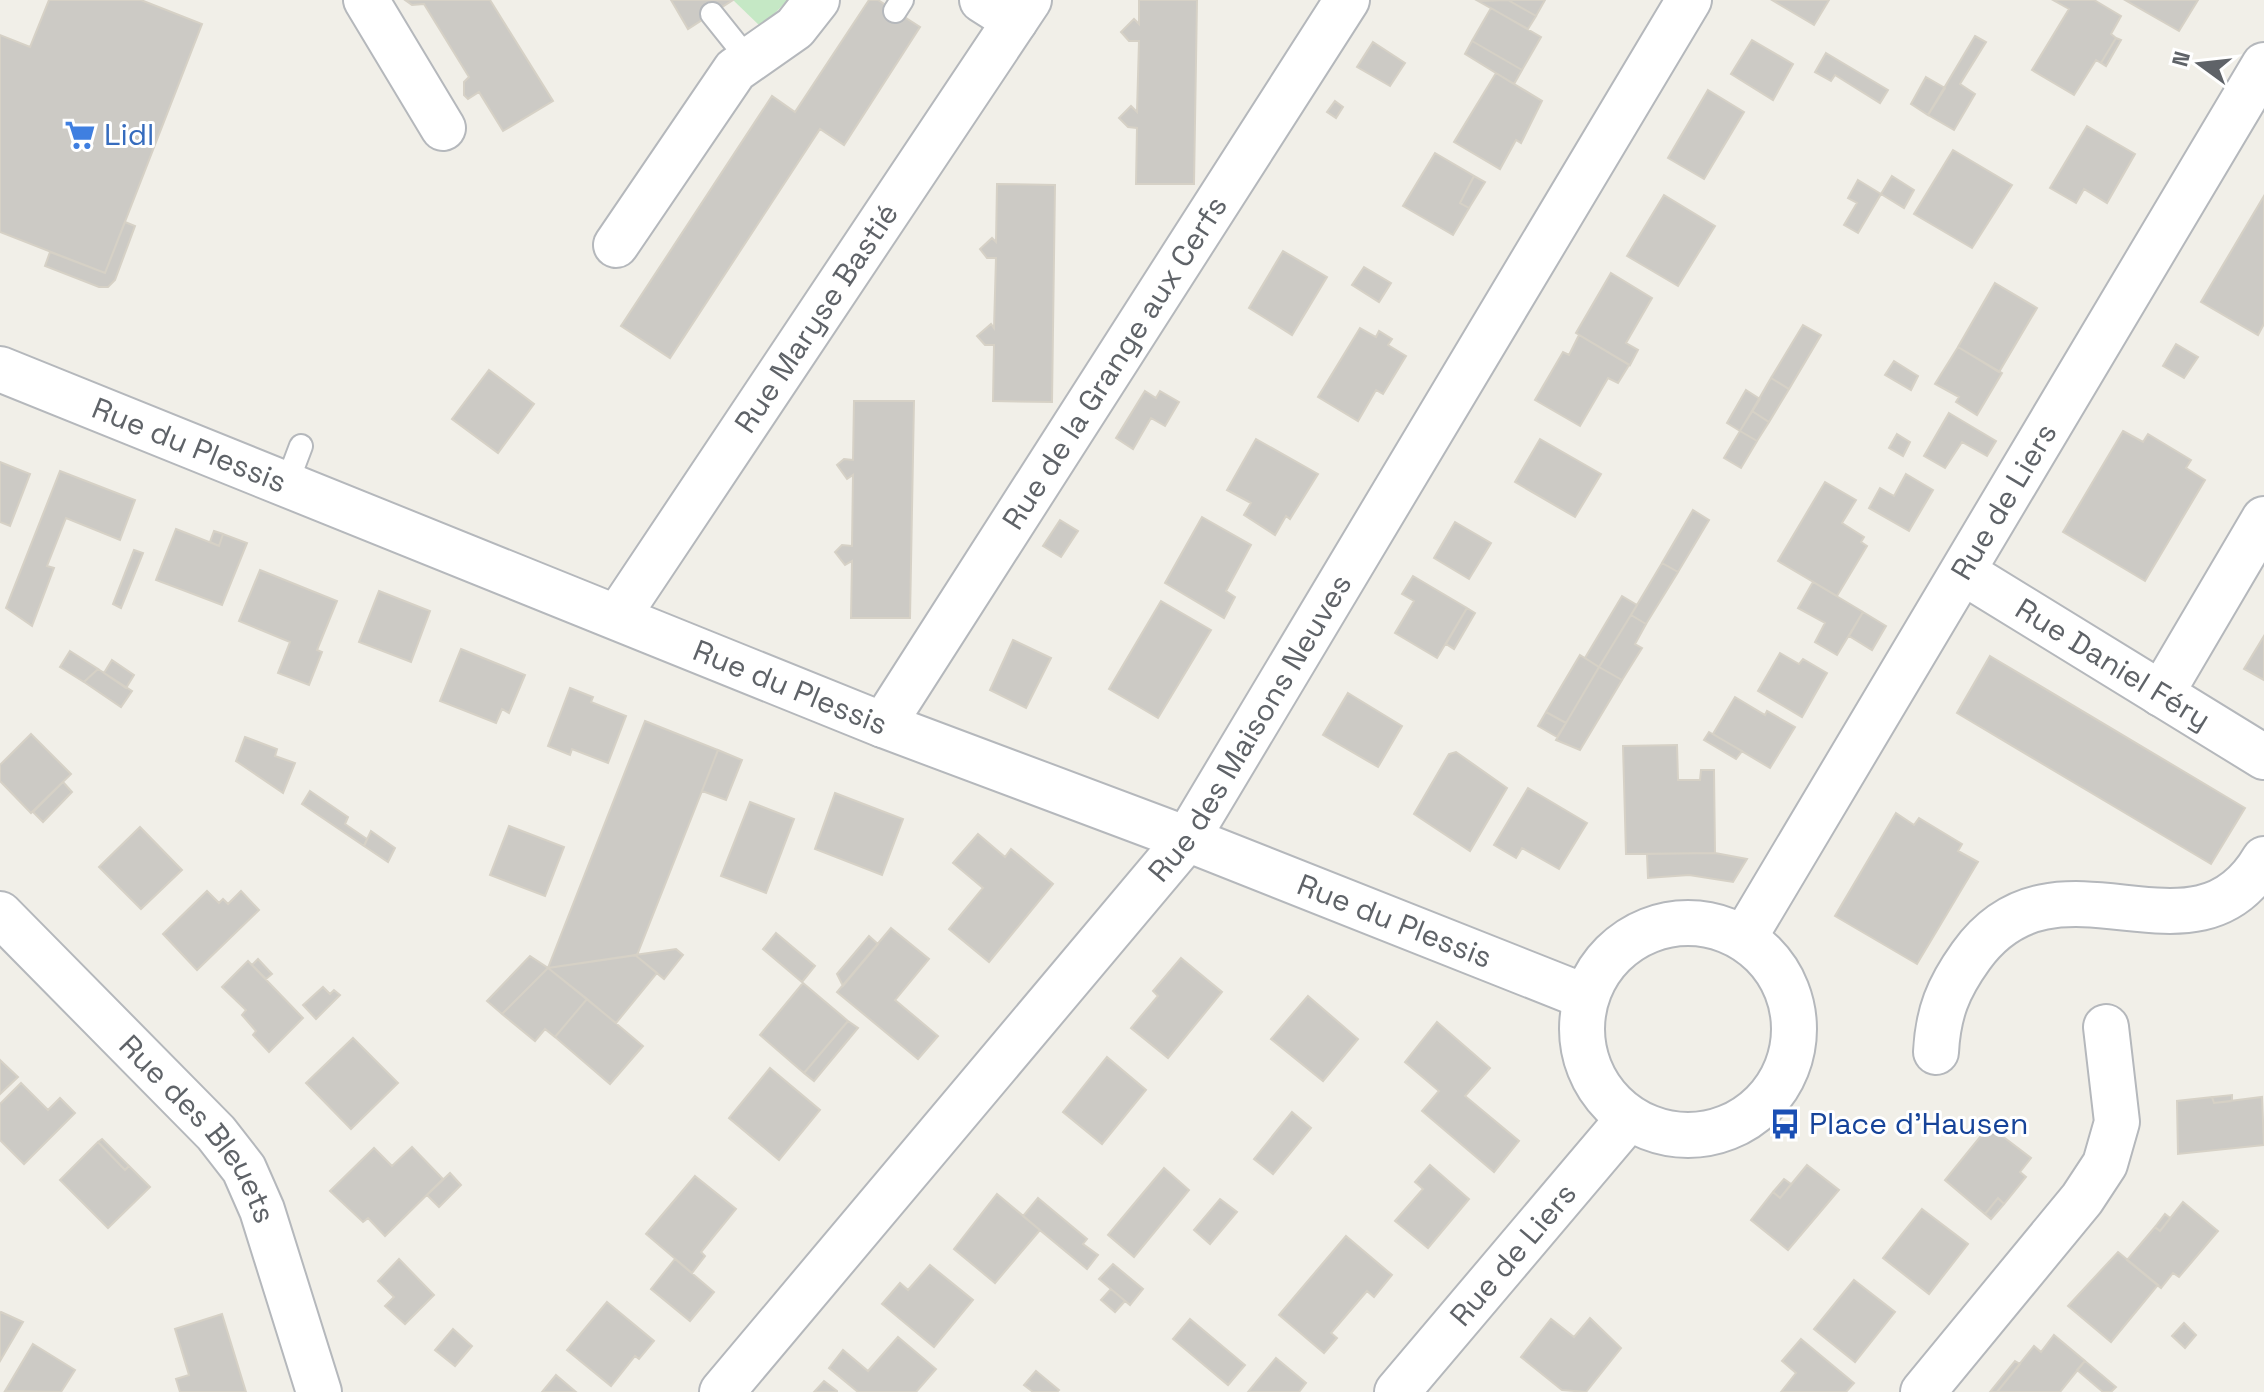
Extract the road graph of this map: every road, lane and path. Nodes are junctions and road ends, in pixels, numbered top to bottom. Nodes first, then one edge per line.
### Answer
1 (366, 0) edge
2 (817, 0) edge
3 (1347, 0) edge
4 (1689, 0) edge
5 (1008, 5) edge
6 (712, 14) dead end
7 (748, 59) junction
8 (2264, 65) edge
9 (443, 128) dead end
10 (616, 245) dead end
11 (0, 369) edge
12 (2264, 519) edge
13 (1963, 572) junction
14 (618, 616) junction
15 (2161, 694) junction
16 (883, 725) junction
17 (2264, 757) edge
18 (1187, 839) junction
19 (2264, 859) edge
20 (0, 914) edge
21 (1744, 938) junction
22 (1586, 997) junction
23 (2106, 1027) dead end
24 (1936, 1052) dead end
25 (1629, 1118) junction
26 (319, 1392) edge
27 (722, 1392) edge
28 (1397, 1392) edge
29 (1923, 1392) edge

1 - 9 street
2 - 7 street
3 - 16 street, Rue de la Grange aux Cerfs
4 - 18 street, Rue des Maisons Neuves
5 - 14 street, Rue Maryse Bastié
6 - 7 lane
7 - 10 street
8 - 13 street, Rue de Liers
11 - 14 street, Rue du Plessis
12 - 15 street
13 - 15 street, Rue Daniel Féry
13 - 21 street, Rue de Liers
14 - 16 street, Rue du Plessis
15 - 17 street, Rue Daniel Féry
16 - 18 street, Rue du Plessis
18 - 22 street, Rue du Plessis
18 - 27 street, Rue des Maisons Neuves
19 - 24 street
20 - 26 street, Rue des Bleuets
21 - 22 street
21 - 25 street
22 - 25 street
23 - 29 street
25 - 28 street, Rue de Liers

